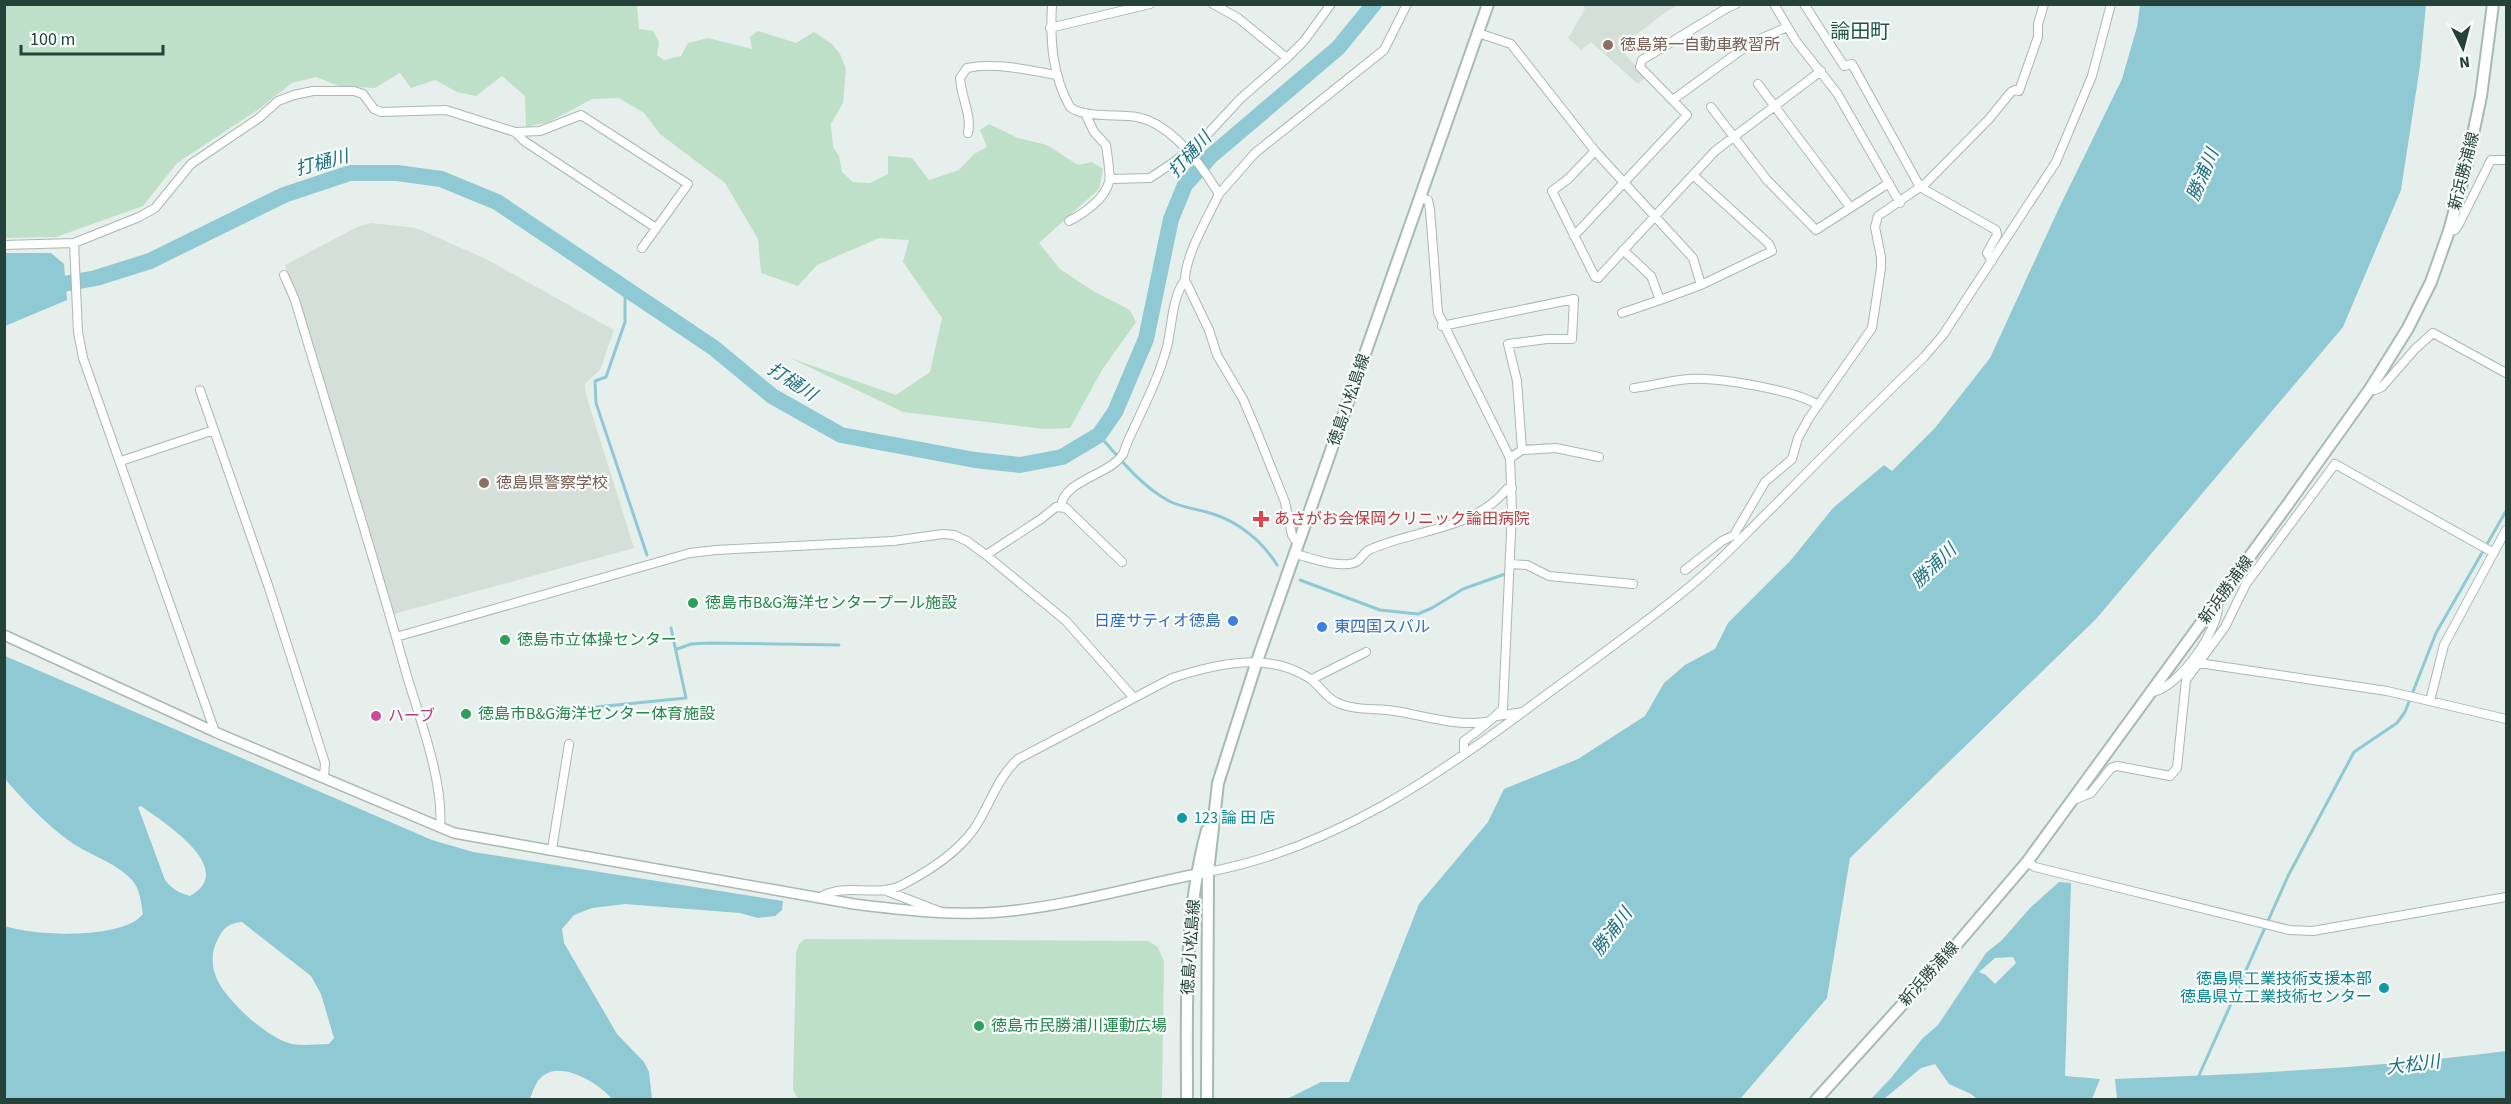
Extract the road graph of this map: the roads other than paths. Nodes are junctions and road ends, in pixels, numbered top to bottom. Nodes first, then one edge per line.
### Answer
1 (1052, 4) edge
2 (1150, 4) edge
3 (1213, 4) edge
4 (1331, 4) edge
5 (1407, 4) edge
6 (1488, 4) edge
7 (1736, 4) edge
8 (1774, 4) edge
9 (1804, 4) edge
10 (2044, 4) edge
11 (2111, 4) edge
12 (2493, 4) edge
13 (1787, 27) junction
14 (1050, 28) junction
15 (1478, 33) junction
16 (1287, 58) junction
17 (1821, 71) junction
18 (1056, 75) junction
19 (1758, 84) dead end
20 (1674, 99) junction
21 (1773, 106) junction
22 (1711, 107) dead end
23 (1084, 113) junction
24 (515, 132) junction
25 (968, 134) dead end
26 (1734, 136) junction
27 (1595, 151) junction
28 (1189, 153) junction
29 (2506, 160) edge
30 (1694, 174) junction
31 (1110, 179) junction
32 (1623, 183) junction
33 (1889, 183) junction
34 (1920, 187) junction
35 (1218, 192) junction
36 (1420, 198) junction
37 (1900, 203) junction
38 (1851, 207) junction
39 (1654, 214) junction
40 (1069, 221) dead end
41 (656, 228) junction
42 (2449, 231) junction
43 (1574, 236) junction
44 (74, 243) junction
45 (4, 245) edge
46 (642, 248) dead end
47 (1623, 250) junction
48 (1992, 261) junction
49 (284, 275) dead end
50 (1185, 280) junction
51 (1701, 285) junction
52 (1660, 300) junction
53 (1622, 313) dead end
54 (1442, 326) junction
55 (2506, 373) edge
56 (1634, 388) dead end
57 (2370, 389) junction
58 (200, 390) dead end
59 (1818, 405) junction
60 (214, 430) junction
61 (1522, 450) junction
62 (1599, 456) dead end
63 (1510, 458) junction
64 (121, 461) junction
65 (1512, 488) junction
66 (1061, 506) junction
67 (2506, 530) edge
68 (1736, 538) junction
69 (1297, 549) junction
70 (2494, 553) junction
71 (986, 555) junction
72 (1122, 562) dead end
73 (1510, 564) junction
74 (1685, 570) dead end
75 (1633, 584) dead end
76 (2218, 601) junction
77 (4, 635) edge
78 (396, 637) junction
79 (1366, 652) dead end
80 (1257, 661) junction
81 (2195, 662) junction
82 (1312, 679) junction
83 (2152, 692) junction
84 (1134, 698) junction
85 (2430, 701) junction
86 (1522, 712) junction
87 (1497, 716) junction
88 (2506, 719) edge
89 (1485, 722) junction
90 (215, 732) junction
91 (569, 744) dead end
92 (1464, 753) junction
93 (324, 777) junction
94 (2074, 800) junction
95 (440, 827) junction
96 (552, 849) junction
97 (2027, 862) junction
98 (1203, 873) junction
99 (884, 890) junction
100 (821, 897) junction
101 (2506, 897) edge
102 (941, 912) junction
103 (1186, 1100) edge
104 (1208, 1100) edge
105 (1815, 1100) edge

1 - 14 street
2 - 14 street
3 - 16 street
4 - 16 street
5 - 35 street
6 - 15 main road, 徳島小松島線
7 - 20 street
8 - 13 street
9 - 34 street
10 - 34 street
11 - 48 street
12 - 42 main road, 新浜勝浦線
13 - 17 street
13 - 20 street
14 - 18 street
15 - 27 street
15 - 36 main road, 徳島小松島線
16 - 28 street
17 - 21 street
17 - 33 street
18 - 23 street
18 - 25 street
19 - 21 street
20 - 32 street
21 - 26 street
21 - 38 street
22 - 26 street
23 - 28 street
23 - 31 street
24 - 41 street
24 - 41 street
24 - 44 street
26 - 30 street
26 - 38 street
27 - 32 street
27 - 43 street
28 - 31 street
28 - 35 street
29 - 42 street
30 - 39 street
30 - 51 street
31 - 40 street
32 - 39 street
32 - 43 street
33 - 37 street
33 - 38 street
34 - 37 street
34 - 48 street
35 - 50 street
36 - 54 street
36 - 69 main road, 徳島小松島線
37 - 59 street
39 - 47 street
39 - 51 street
41 - 46 street
42 - 57 main road, 新浜勝浦線
43 - 47 street
44 - 45 street
44 - 64 street
47 - 52 street
48 - 68 street
49 - 78 street
50 - 66 street
50 - 69 street
51 - 52 street
52 - 53 street
54 - 61 street
54 - 63 street
55 - 57 street
56 - 59 street
57 - 76 main road, 新浜勝浦線
58 - 60 street
59 - 68 street
60 - 64 street
60 - 93 street
61 - 62 street
61 - 63 street
63 - 65 street
64 - 90 street
65 - 69 street
65 - 73 street
66 - 71 street
66 - 72 street
67 - 70 street
68 - 74 street
68 - 86 street
69 - 80 main road, 徳島小松島線
70 - 81 street
70 - 85 street
71 - 78 street
71 - 84 street
73 - 75 street
73 - 87 street
76 - 81 street
76 - 83 main road, 新浜勝浦線
77 - 90 street
78 - 95 street
79 - 82 street
80 - 82 street
80 - 84 street
80 - 98 main road, 徳島小松島線
81 - 83 street
81 - 85 street
81 - 94 street
82 - 89 street
83 - 94 main road, 新浜勝浦線
84 - 99 street
85 - 88 street
86 - 87 street
86 - 92 street
87 - 89 street
89 - 92 street
90 - 93 street
91 - 96 street
92 - 98 street
93 - 95 street
94 - 97 main road, 新浜勝浦線
95 - 96 street
96 - 100 street
97 - 101 street
97 - 105 main road, 新浜勝浦線
98 - 102 street
98 - 103 main road, 徳島小松島線
98 - 104 main road, 徳島小松島線
99 - 100 street
99 - 102 street
100 - 102 street

